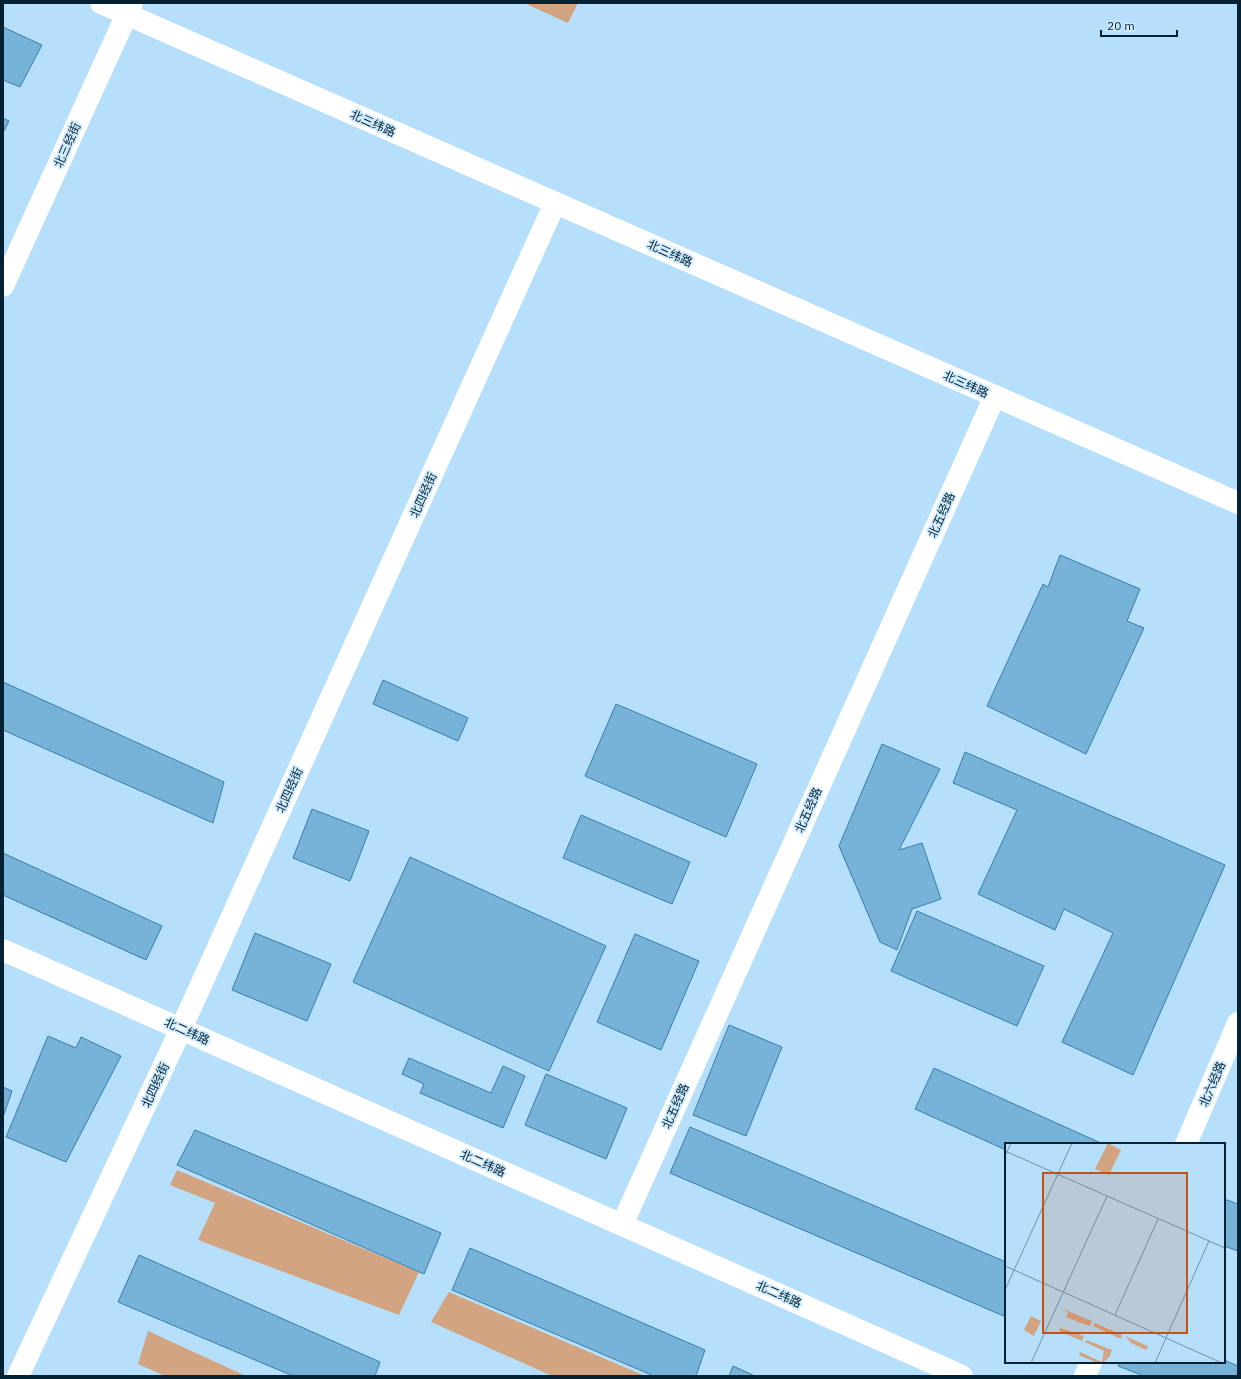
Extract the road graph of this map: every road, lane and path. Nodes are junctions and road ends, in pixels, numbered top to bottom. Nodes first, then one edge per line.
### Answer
1 (102, 3) edge
2 (129, 9) edge
3 (555, 202) junction
4 (3, 286) edge
5 (995, 396) junction
6 (1238, 503) edge
7 (3, 950) edge
8 (1238, 1023) edge
9 (181, 1029) junction
10 (1186, 1143) edge
11 (622, 1225) junction
12 (1091, 1363) edge
13 (18, 1376) edge
14 (962, 1376) edge
15 (1085, 1376) edge

1 - 2 street, 北三纬路
2 - 3 street, 北三纬路
2 - 4 street, 北三经街
3 - 5 street, 北三纬路
3 - 9 street, 北四经街
5 - 6 street, 北三纬路
5 - 11 street, 北五经路
7 - 9 street, 北二纬路
8 - 10 street, 北六经路
9 - 11 street, 北二纬路
9 - 13 street, 北四经街
11 - 14 street, 北二纬路
12 - 15 street

